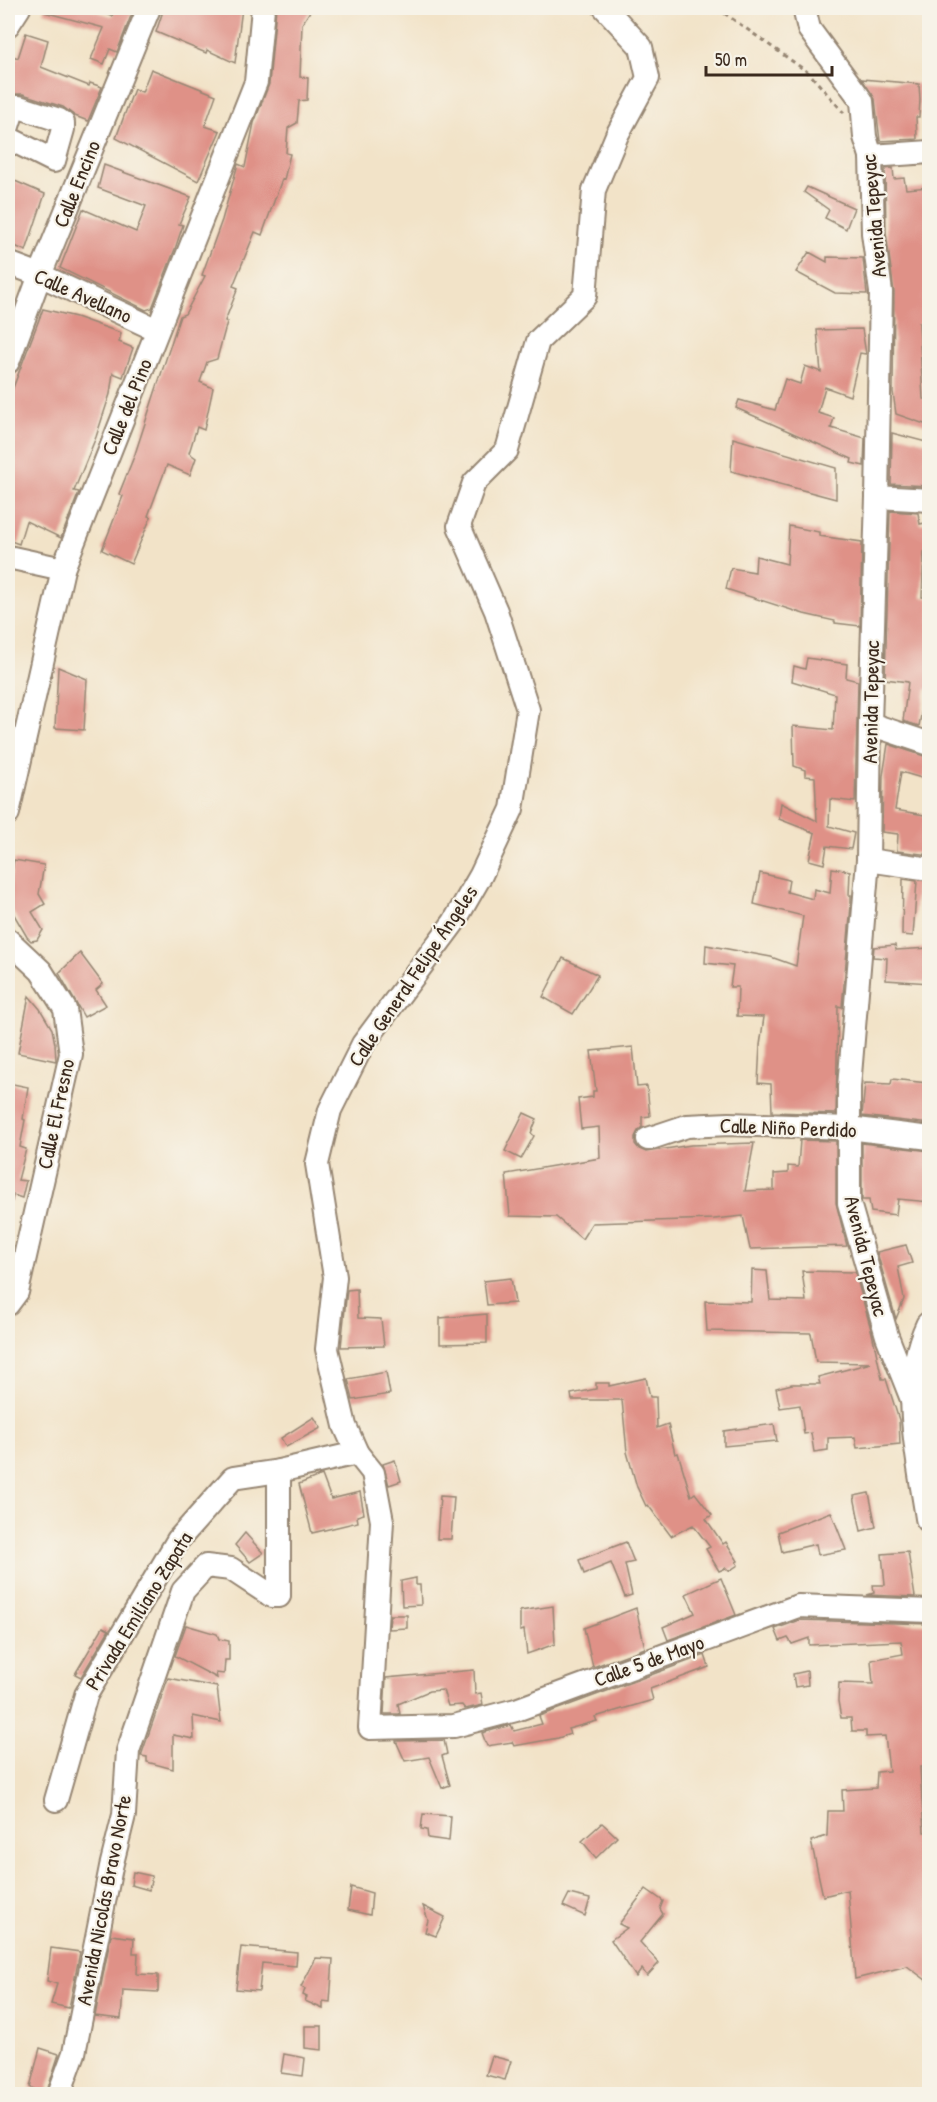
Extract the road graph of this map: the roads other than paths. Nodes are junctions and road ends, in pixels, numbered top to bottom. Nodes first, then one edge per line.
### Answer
1 (20, 8) edge
2 (149, 8) edge
3 (263, 8) edge
4 (605, 8) edge
5 (804, 8) edge
6 (8, 25) edge
7 (8, 126) edge
8 (8, 138) edge
9 (868, 147) junction
10 (930, 152) edge
11 (54, 162) junction
12 (81, 174) junction
13 (8, 263) edge
14 (40, 275) junction
15 (157, 330) junction
16 (8, 362) edge
17 (877, 497) junction
18 (930, 500) edge
19 (8, 557) edge
20 (63, 569) junction
21 (870, 724) junction
22 (930, 744) edge
23 (8, 813) edge
24 (868, 860) junction
25 (930, 869) edge
26 (8, 940) edge
27 (849, 1128) junction
28 (930, 1138) edge
29 (648, 1139) dead end
30 (11, 1294) edge
31 (930, 1326) edge
32 (914, 1404) junction
33 (357, 1453) junction
34 (279, 1471) junction
35 (930, 1518) edge
36 (930, 1611) edge
37 (370, 1728) joint
38 (56, 1800) dead end
39 (59, 2094) edge

1 - 6 street
2 - 12 street, Calle Encino
3 - 15 street, Calle del Pino
4 - 33 street, Calle General Felipe Ángeles
5 - 9 street, Avenida Tepeyac
7 - 11 street
8 - 11 street
9 - 10 street
9 - 17 street, Avenida Tepeyac
11 - 12 street
12 - 14 street, Calle Encino
13 - 14 street, Calle Avellano
14 - 15 street, Calle Avellano
14 - 16 street, Calle Encino
15 - 20 street, Calle del Pino
17 - 18 street
17 - 21 street, Avenida Tepeyac
19 - 20 street
20 - 23 street, Calle del Pino
21 - 22 street
21 - 24 street, Avenida Tepeyac
24 - 25 street
24 - 27 street, Avenida Tepeyac
26 - 30 street, Calle El Fresno
27 - 28 street, Calle Niño Perdido
27 - 29 street, Calle Niño Perdido
27 - 32 street, Avenida Tepeyac
31 - 32 main road
32 - 35 main road
33 - 34 street, Privada Emiliano Zapata
33 - 37 street, Calle General Felipe Ángeles
34 - 38 street, Privada Emiliano Zapata
34 - 39 street, Avenida Nicolás Bravo Norte
36 - 37 street, Calle 5 de Mayo

